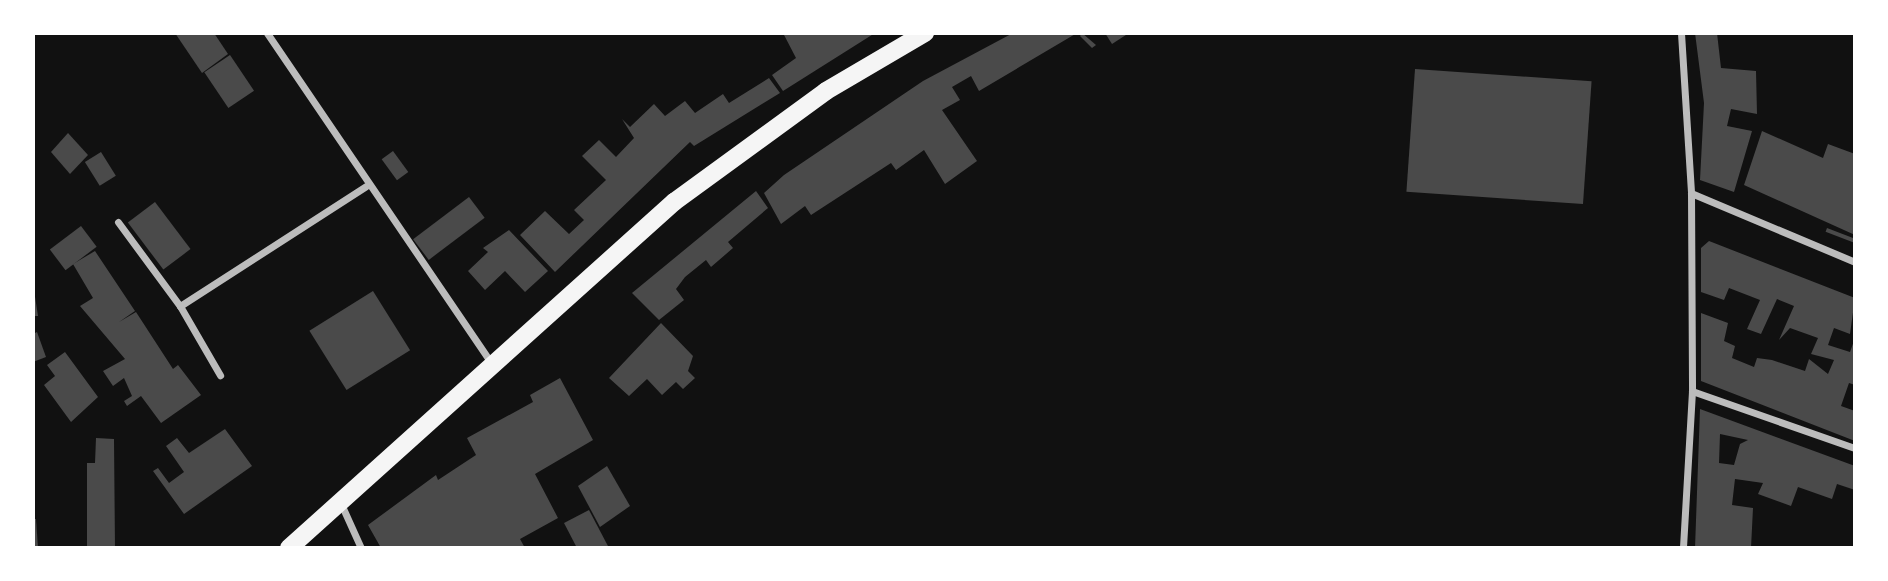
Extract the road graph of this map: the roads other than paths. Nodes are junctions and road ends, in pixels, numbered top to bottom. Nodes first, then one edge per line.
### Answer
1 (267, 33) edge
2 (925, 33) edge
3 (1681, 33) edge
4 (366, 186) junction
5 (1692, 193) junction
6 (118, 222) dead end
7 (1855, 262) edge
8 (180, 306) junction
9 (491, 363) junction
10 (220, 375) dead end
11 (1692, 391) junction
12 (1855, 448) edge
13 (342, 506) junction
14 (289, 548) edge
15 (361, 548) edge
16 (1683, 548) edge

1 - 4 street
2 - 9 main road
3 - 5 street
4 - 8 street
4 - 9 street
5 - 7 street
5 - 11 street
6 - 8 street
8 - 10 street
9 - 13 main road
11 - 12 street
11 - 16 street
13 - 14 main road
13 - 15 street

